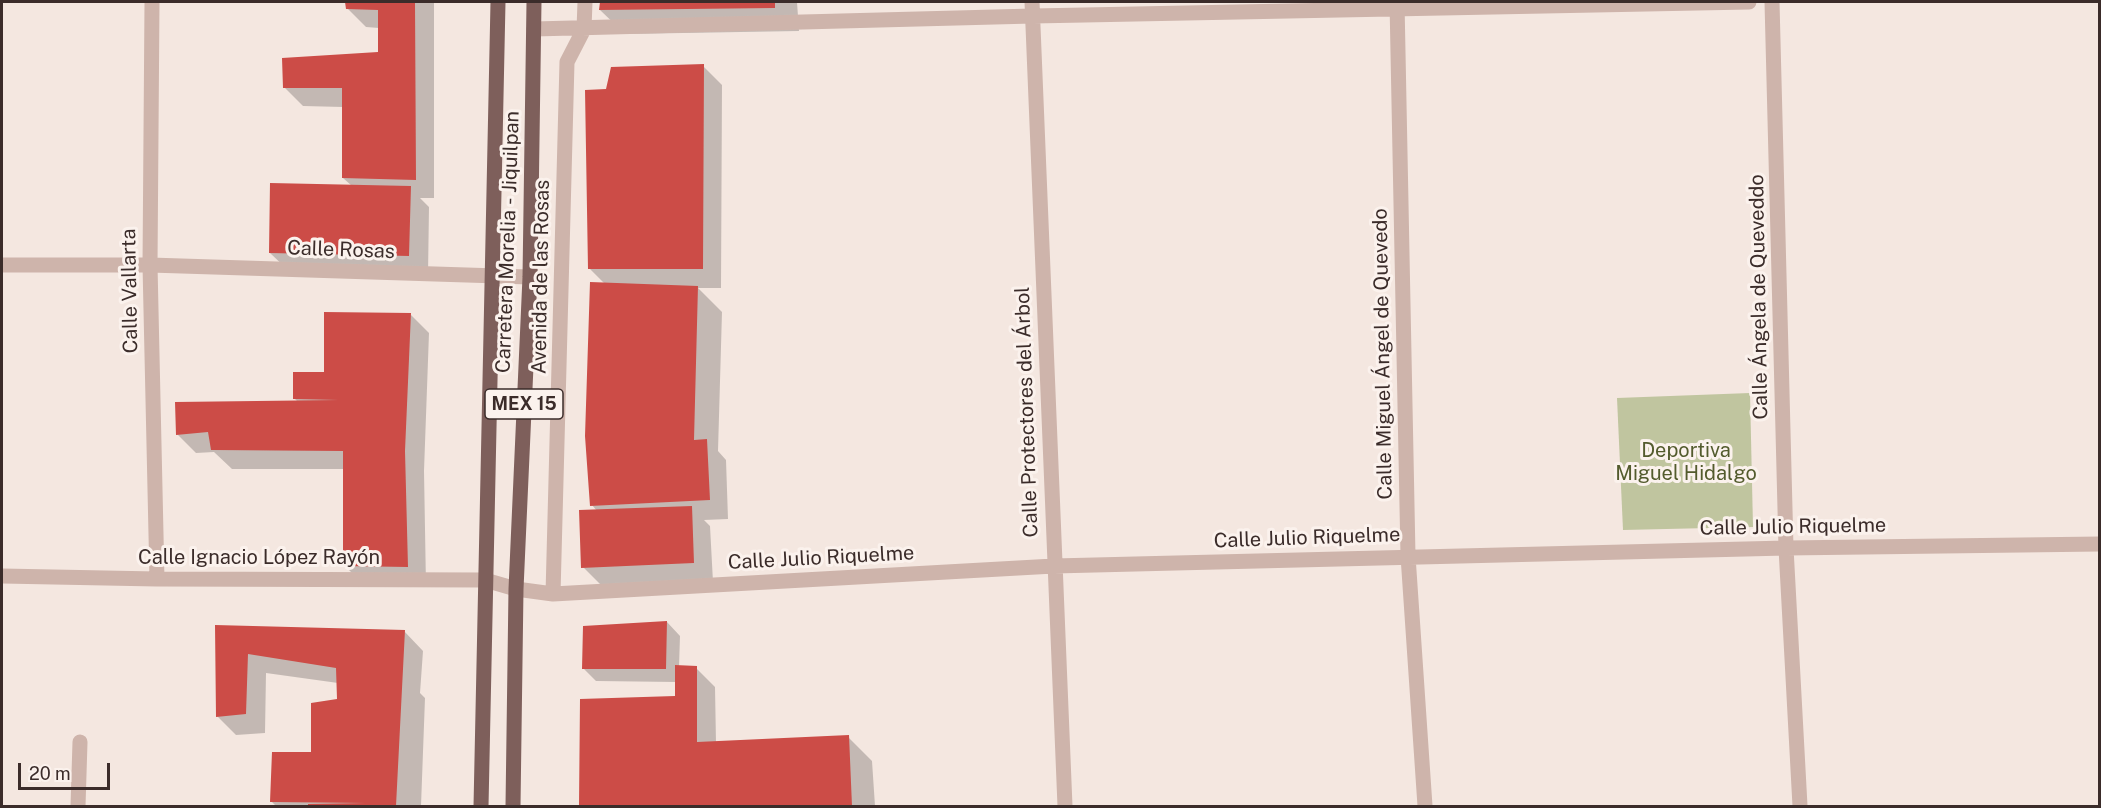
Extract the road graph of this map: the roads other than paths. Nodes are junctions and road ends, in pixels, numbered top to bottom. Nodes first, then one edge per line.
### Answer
1 (152, 2) edge
2 (498, 2) edge
3 (534, 2) edge
4 (585, 2) edge
5 (1749, 2) edge
6 (1772, 2) edge
7 (1398, 4) edge
8 (1032, 9) edge
9 (534, 29) junction
10 (584, 29) junction
11 (2, 265) edge
12 (150, 265) junction
13 (493, 275) junction
14 (530, 277) junction
15 (2100, 544) edge
16 (1786, 548) junction
17 (1408, 556) junction
18 (1054, 566) junction
19 (2, 576) edge
20 (157, 579) junction
21 (485, 580) junction
22 (516, 588) junction
23 (553, 594) junction
24 (80, 742) dead end
25 (78, 807) edge
26 (481, 807) edge
27 (513, 807) edge
28 (1065, 807) edge
29 (1425, 807) edge
30 (1800, 807) edge

1 - 12 street, Calle Vallarta
2 - 13 main road, Carretera Morelia - Jiquilpan / MEX 15
3 - 9 main road, Carretera Morelia - Jiquilpan / MEX 15
4 - 10 street, Avenida de las Rosas
5 - 7 street
6 - 16 street, Calle Ángela de Queveddo
7 - 8 street
7 - 17 street, Calle Miguel Ángel de Quevedo
8 - 10 street
8 - 18 street, Calle Protectores del Árbol
9 - 10 street
9 - 14 main road, Carretera Morelia - Jiquilpan / MEX 15
10 - 23 street, Avenida de las Rosas
11 - 12 street, Calle Rosas
12 - 13 street, Calle Rosas
12 - 20 street, Calle Vallarta
13 - 14 street, Calle Rosas
13 - 21 main road, Carretera Morelia - Jiquilpan / MEX 15
14 - 22 main road, Carretera Morelia - Jiquilpan / MEX 15
15 - 16 street, Calle Julio Riquelme
16 - 17 street, Calle Julio Riquelme
16 - 30 street, Calle Ángela de Queveddo
17 - 18 street, Calle Julio Riquelme
17 - 29 street, Calle Miguel Ángel de Quevedo
18 - 23 street, Calle Julio Riquelme
18 - 28 street, Calle Protectores del Árbol
19 - 20 street, Calle Ignacio López Rayón
20 - 21 street, Calle Ignacio López Rayón
21 - 22 street, Calle Ignacio López Rayón
21 - 26 main road, Carretera Morelia - Jiquilpan / MEX 15
22 - 23 street, Calle Julio Riquelme
22 - 27 main road, Carretera Morelia - Jiquilpan / MEX 15
24 - 25 street

